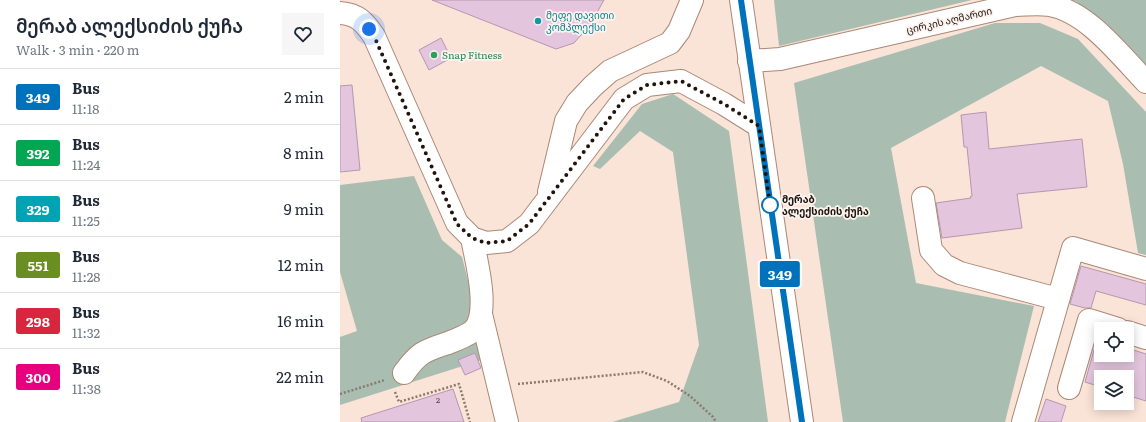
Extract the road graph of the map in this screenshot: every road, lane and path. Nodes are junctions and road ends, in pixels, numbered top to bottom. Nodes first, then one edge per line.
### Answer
1 (692, 0) edge
2 (741, 0) edge
3 (340, 13) edge
4 (749, 61) junction
5 (1146, 82) edge
6 (759, 126) junction
7 (923, 198) dead end
8 (548, 200) junction
9 (472, 238) junction
10 (1146, 269) edge
11 (1058, 299) junction
12 (481, 314) junction
13 (1095, 322) edge
14 (1134, 334) edge
15 (1146, 338) edge
16 (459, 339) junction
17 (437, 362) dead end
18 (399, 382) joint
19 (376, 383) dead end
20 (498, 386) junction
21 (1069, 388) dead end
22 (340, 394) edge
23 (470, 422) edge
24 (507, 422) edge
25 (716, 422) edge
26 (802, 422) edge
27 (1023, 422) edge

1 - 8 street
2 - 4 street
3 - 9 street
4 - 5 street, ცირკის აღმართი
4 - 6 street
6 - 8 street
6 - 26 street
7 - 11 street
8 - 9 street
9 - 12 street
10 - 11 street
11 - 27 street
12 - 16 street
12 - 20 street
13 - 21 street
14 - 15 street
16 - 17 street
16 - 18 street
18 - 23 path
19 - 22 path
20 - 24 street
20 - 25 path

